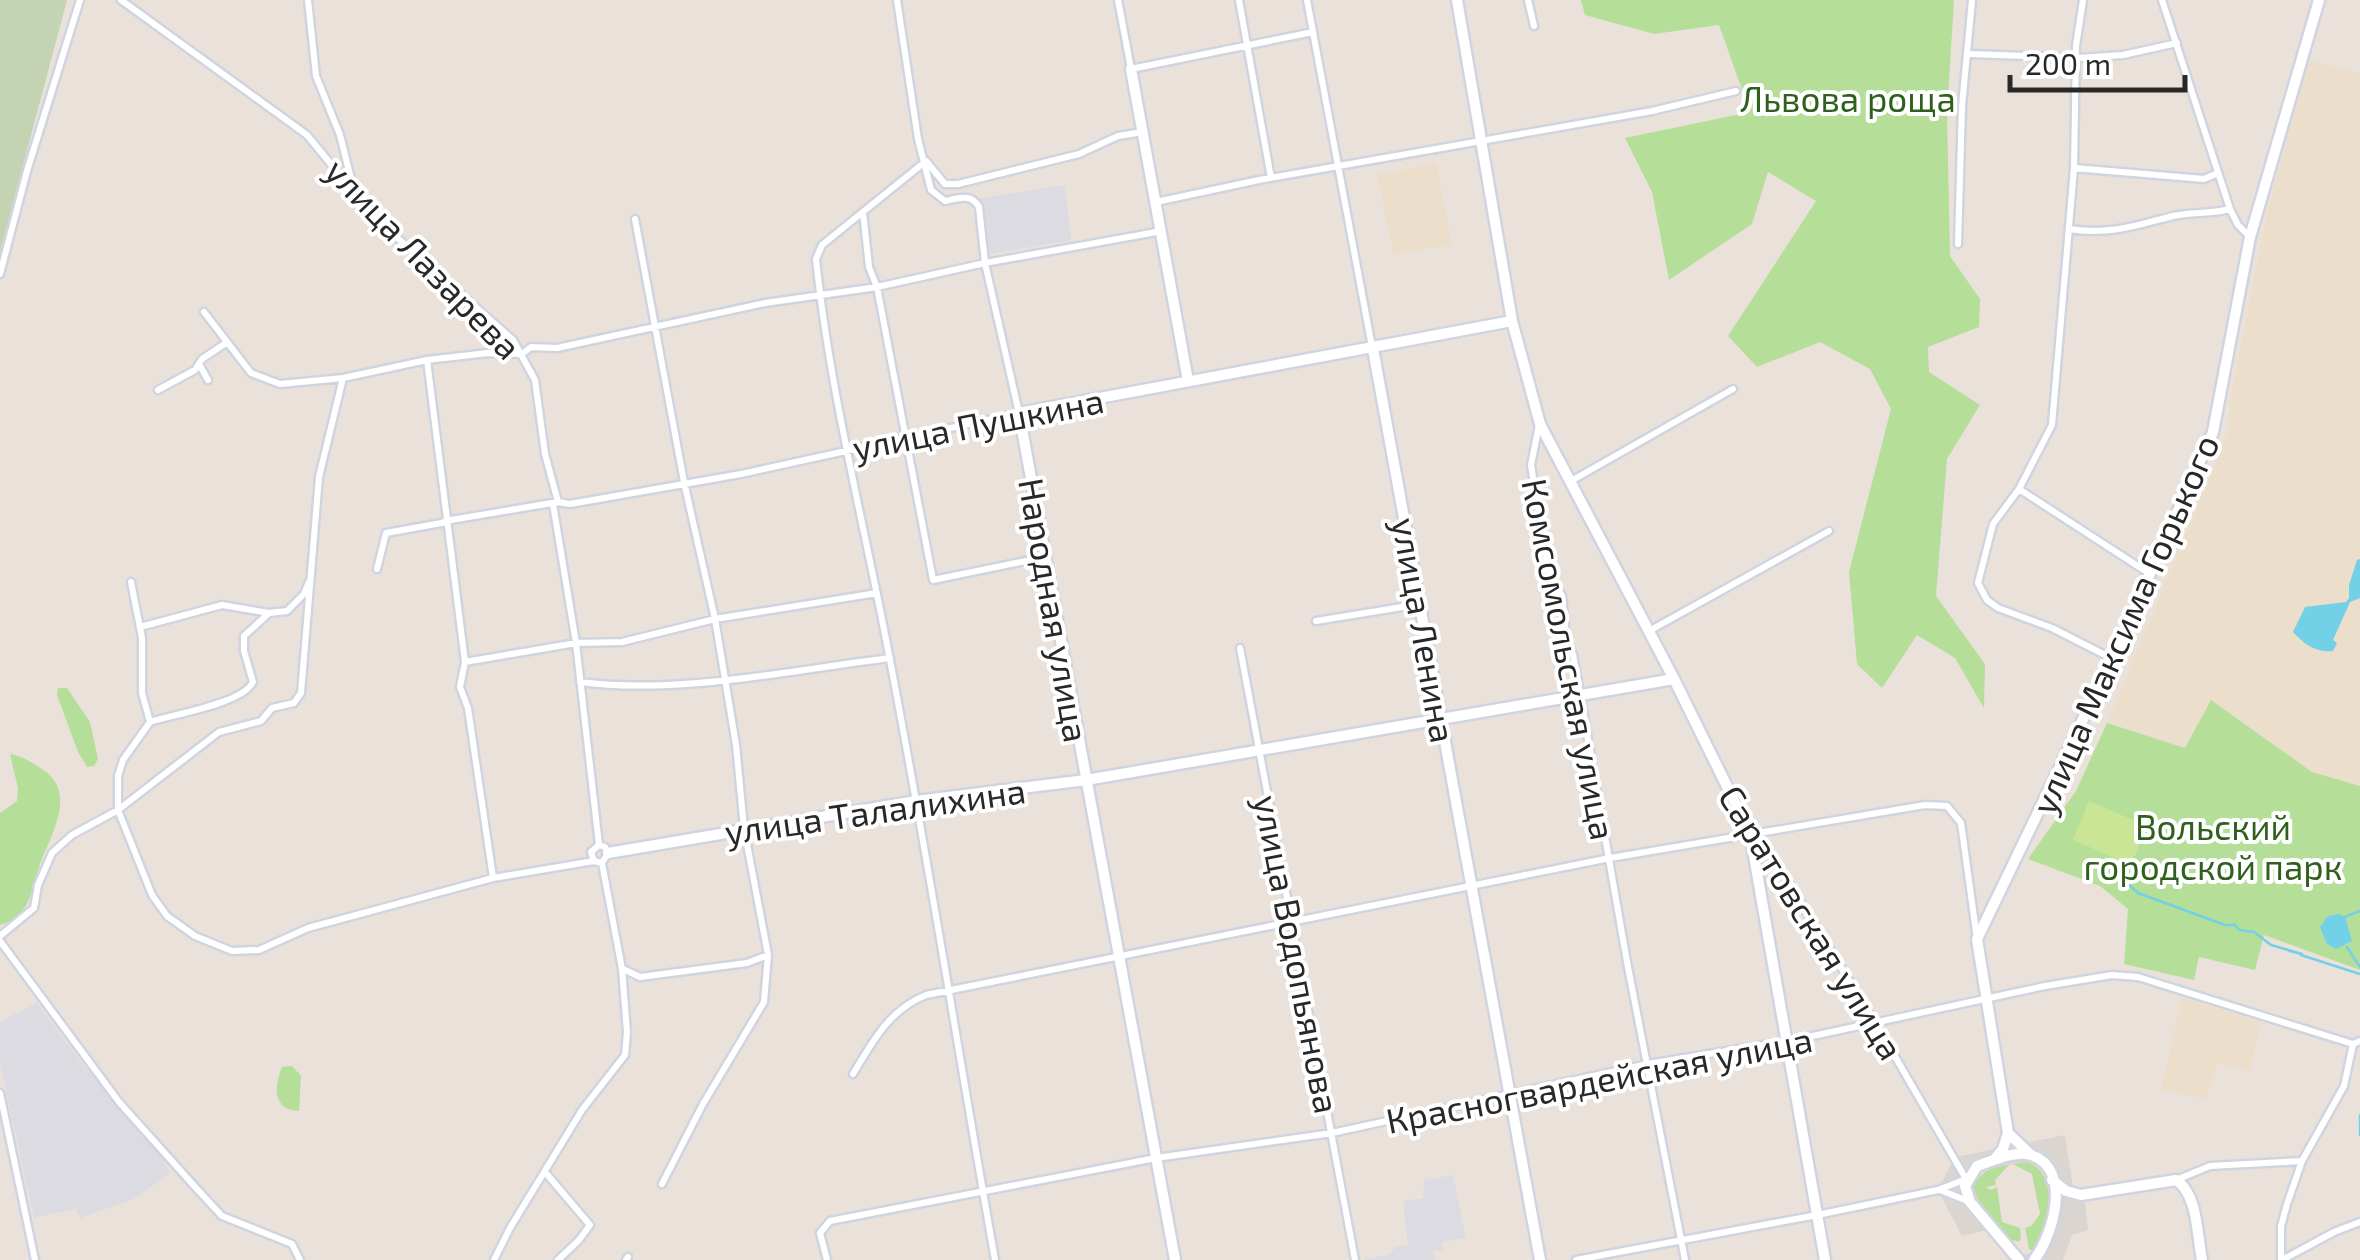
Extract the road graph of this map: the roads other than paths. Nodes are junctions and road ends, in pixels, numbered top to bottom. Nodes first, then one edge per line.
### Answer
1 (80, 0) edge
2 (121, 0) edge
3 (308, 0) edge
4 (896, 0) edge
5 (1121, 0) edge
6 (1239, 0) edge
7 (1307, 0) edge
8 (1456, 0) edge
9 (1528, 0) edge
10 (1972, 0) edge
11 (2083, 0) edge
12 (2162, 0) edge
13 (2319, 0) edge
14 (1534, 26) dead end
15 (1313, 32) junction
16 (2177, 43) junction
17 (1248, 45) junction
18 (1969, 54) junction
19 (2078, 58) junction
20 (1130, 69) junction
21 (1736, 92) dead end
22 (1142, 132) junction
23 (1481, 142) junction
24 (926, 161) junction
25 (1338, 166) junction
26 (2074, 168) junction
27 (2218, 174) junction
28 (1271, 178) junction
29 (354, 192) junction
30 (1156, 202) junction
31 (867, 206) junction
32 (2230, 209) junction
33 (635, 219) dead end
34 (2068, 229) junction
35 (1162, 230) junction
36 (2250, 237) junction
37 (1958, 244) dead end
38 (985, 263) junction
39 (0, 274) edge
40 (877, 287) junction
41 (819, 293) junction
42 (204, 312) dead end
43 (1512, 320) junction
44 (657, 328) junction
45 (226, 343) junction
46 (1373, 348) junction
47 (522, 354) junction
48 (427, 360) junction
49 (199, 364) junction
50 (343, 378) junction
51 (208, 380) dead end
52 (1188, 381) junction
53 (1733, 389) dead end
54 (158, 390) dead end
55 (1020, 413) junction
56 (1540, 424) junction
57 (904, 438) junction
58 (845, 449) junction
59 (684, 482) junction
60 (1571, 482) junction
61 (2019, 488) junction
62 (556, 503) junction
63 (446, 522) junction
64 (1830, 531) dead end
65 (1045, 557) junction
66 (377, 569) dead end
67 (313, 570) junction
68 (2150, 574) junction
69 (130, 582) dead end
70 (877, 593) junction
71 (1420, 604) junction
72 (268, 613) junction
73 (716, 619) junction
74 (1316, 620) dead end
75 (140, 628) junction
76 (1649, 631) junction
77 (576, 643) junction
78 (1240, 648) dead end
79 (890, 658) junction
80 (2112, 659) junction
81 (464, 662) junction
82 (726, 678) junction
83 (1674, 679) junction
84 (580, 682) junction
85 (1580, 693) junction
86 (1442, 718) junction
87 (150, 722) junction
88 (1260, 750) junction
89 (1086, 780) junction
90 (916, 801) junction
91 (118, 810) junction
92 (744, 828) junction
93 (1750, 832) junction
94 (601, 856) junction
95 (1610, 858) junction
96 (493, 878) junction
97 (1470, 886) junction
98 (1293, 920) junction
99 (0, 938) edge
100 (1977, 939) junction
101 (768, 955) junction
102 (1119, 956) junction
103 (747, 964) junction
104 (622, 969) junction
105 (767, 973) junction
106 (950, 992) junction
107 (1988, 998) junction
108 (1875, 1022) junction
109 (1786, 1042) junction
110 (2356, 1042) edge
111 (1648, 1064) junction
112 (854, 1074) dead end
113 (0, 1093) edge
114 (1510, 1095) junction
115 (1332, 1132) junction
116 (2008, 1133) junction
117 (2031, 1155) junction
118 (1955, 1157) junction
119 (1156, 1158) junction
120 (1994, 1160) junction
121 (2302, 1162) junction
122 (1977, 1166) junction
123 (545, 1172) junction
124 (1966, 1180) junction
125 (2052, 1180) junction
126 (2176, 1180) junction
127 (662, 1184) dead end
128 (983, 1189) junction
129 (1938, 1190) junction
130 (1970, 1202) junction
131 (1818, 1215) junction
132 (2360, 1222) edge
133 (1681, 1241) junction
134 (2036, 1259) edge
135 (34, 1260) edge
136 (300, 1260) edge
137 (494, 1260) edge
138 (558, 1260) edge
139 (826, 1260) edge
140 (996, 1260) edge
141 (1175, 1260) edge
142 (1355, 1260) edge
143 (1540, 1260) edge
144 (1576, 1260) edge
145 (1685, 1260) edge
146 (1825, 1260) edge
147 (2019, 1260) edge
148 (2202, 1260) edge
149 (2281, 1260) edge

1 - 39 street
2 - 29 street, улица Лазарева
3 - 29 street
4 - 24 street, Народная улица
5 - 20 street
6 - 17 street
7 - 15 street, улица Ленина
8 - 23 street, Комсомольская улица
9 - 14 street
10 - 18 street
11 - 19 street
12 - 16 street
13 - 36 street, улица Максима Горького
15 - 17 street
15 - 25 street, улица Ленина
16 - 19 street
16 - 27 street
17 - 20 street
17 - 28 street
18 - 19 street
18 - 37 street
19 - 26 street
20 - 22 street
21 - 23 street
22 - 24 street
22 - 30 street
23 - 25 street
23 - 43 street, Комсомольская улица
24 - 31 street
24 - 38 street, Народная улица
25 - 28 street
25 - 46 street, улица Ленина
26 - 27 street
26 - 34 street
27 - 32 street
28 - 30 street
29 - 47 street, улица Лазарева
30 - 35 street
31 - 40 street
31 - 41 street
32 - 34 street
32 - 36 street
33 - 44 street
34 - 61 street
35 - 38 street
35 - 52 street
36 - 68 street, улица Максима Горького
38 - 40 street
38 - 55 street, Народная улица
40 - 41 street
40 - 57 street
41 - 44 street
41 - 58 street
42 - 45 street
43 - 46 street, улица Пушкина
43 - 56 street, Комсомольская улица
44 - 47 street
44 - 59 street
45 - 49 street
45 - 50 street
46 - 52 street, улица Пушкина
46 - 71 street, улица Ленина
47 - 48 street
47 - 62 street, улица Лазарева
48 - 50 street
48 - 63 street
49 - 51 street
49 - 54 street
50 - 67 street
52 - 55 street, улица Пушкина
53 - 60 street
55 - 57 street, улица Пушкина
55 - 65 street, Народная улица
56 - 60 street, Саратовская улица
56 - 85 street, Комсомольская улица
57 - 58 street, улица Пушкина
57 - 65 street
58 - 59 street, улица Пушкина
58 - 70 street
59 - 62 street, улица Пушкина
59 - 73 street
60 - 76 street, Саратовская улица
61 - 68 street
61 - 80 street
62 - 63 street, улица Пушкина
62 - 77 street, улица Лазарева
63 - 66 street, улица Пушкина
63 - 81 street
64 - 76 street
65 - 89 street, Народная улица
67 - 72 street
67 - 91 street
68 - 80 street, улица Максима Горького
69 - 75 street
70 - 73 street
70 - 79 street
71 - 74 street
71 - 86 street, улица Ленина
72 - 75 street
72 - 87 street
73 - 77 street
73 - 82 street
75 - 87 street
76 - 83 street, Саратовская улица
77 - 81 street
77 - 84 street, улица Лазарева
78 - 88 street, улица Водопьянова
79 - 82 street
79 - 90 street
80 - 100 street, улица Максима Горького
81 - 96 street
82 - 84 street
82 - 92 street
83 - 85 street, улица Талалихина
83 - 93 street, Саратовская улица
84 - 94 street, улица Лазарева
85 - 86 street, улица Талалихина
85 - 95 street, Комсомольская улица
86 - 88 street, улица Талалихина
86 - 97 street, улица Ленина
87 - 91 street
88 - 89 street, улица Талалихина
88 - 98 street, улица Водопьянова
89 - 90 street, улица Талалихина
89 - 102 street, Народная улица
90 - 92 street, улица Талалихина
90 - 106 street
91 - 96 street, улица Талалихина
91 - 99 street
92 - 94 street, улица Талалихина
92 - 101 street
93 - 95 street
93 - 100 street
93 - 108 street, Саратовская улица
93 - 109 street
94 - 96 street, улица Талалихина
94 - 104 street, улица Лазарева
95 - 97 street
95 - 111 street, Комсомольская улица
97 - 98 street
97 - 114 street, улица Ленина
98 - 102 street
98 - 115 street, улица Водопьянова
99 - 136 street
100 - 107 street
101 - 103 street
101 - 105 street
102 - 106 street
102 - 119 street, Народная улица
103 - 104 street
103 - 105 street
104 - 123 street, улица Лазарева
105 - 127 street
106 - 112 street
106 - 128 street
107 - 108 street, Красногвардейская улица
107 - 110 street, Красногвардейская улица
107 - 116 street
108 - 109 street, Красногвардейская улица
108 - 118 street, Саратовская улица
109 - 111 street, Красногвардейская улица
109 - 131 street
110 - 121 street
111 - 114 street, Красногвардейская улица
111 - 133 street, Комсомольская улица
113 - 135 street
114 - 115 street, Красногвардейская улица
114 - 143 street, улица Ленина
115 - 119 street, Красногвардейская улица
115 - 142 street, улица Водопьянова
116 - 117 street
116 - 120 street
117 - 120 street
117 - 125 street
118 - 122 street
118 - 124 street, Саратовская улица
119 - 128 street, Красногвардейская улица
119 - 141 street, Народная улица
120 - 122 street
121 - 126 street
121 - 149 street
122 - 124 street
123 - 137 street
123 - 138 street
124 - 129 street
124 - 130 street
125 - 126 street
125 - 134 street
126 - 148 street
128 - 139 street, Красногвардейская улица
128 - 140 street
129 - 130 street
129 - 131 street
130 - 147 street
131 - 133 street
131 - 146 street
132 - 149 street
133 - 144 street
133 - 145 street, Комсомольская улица

